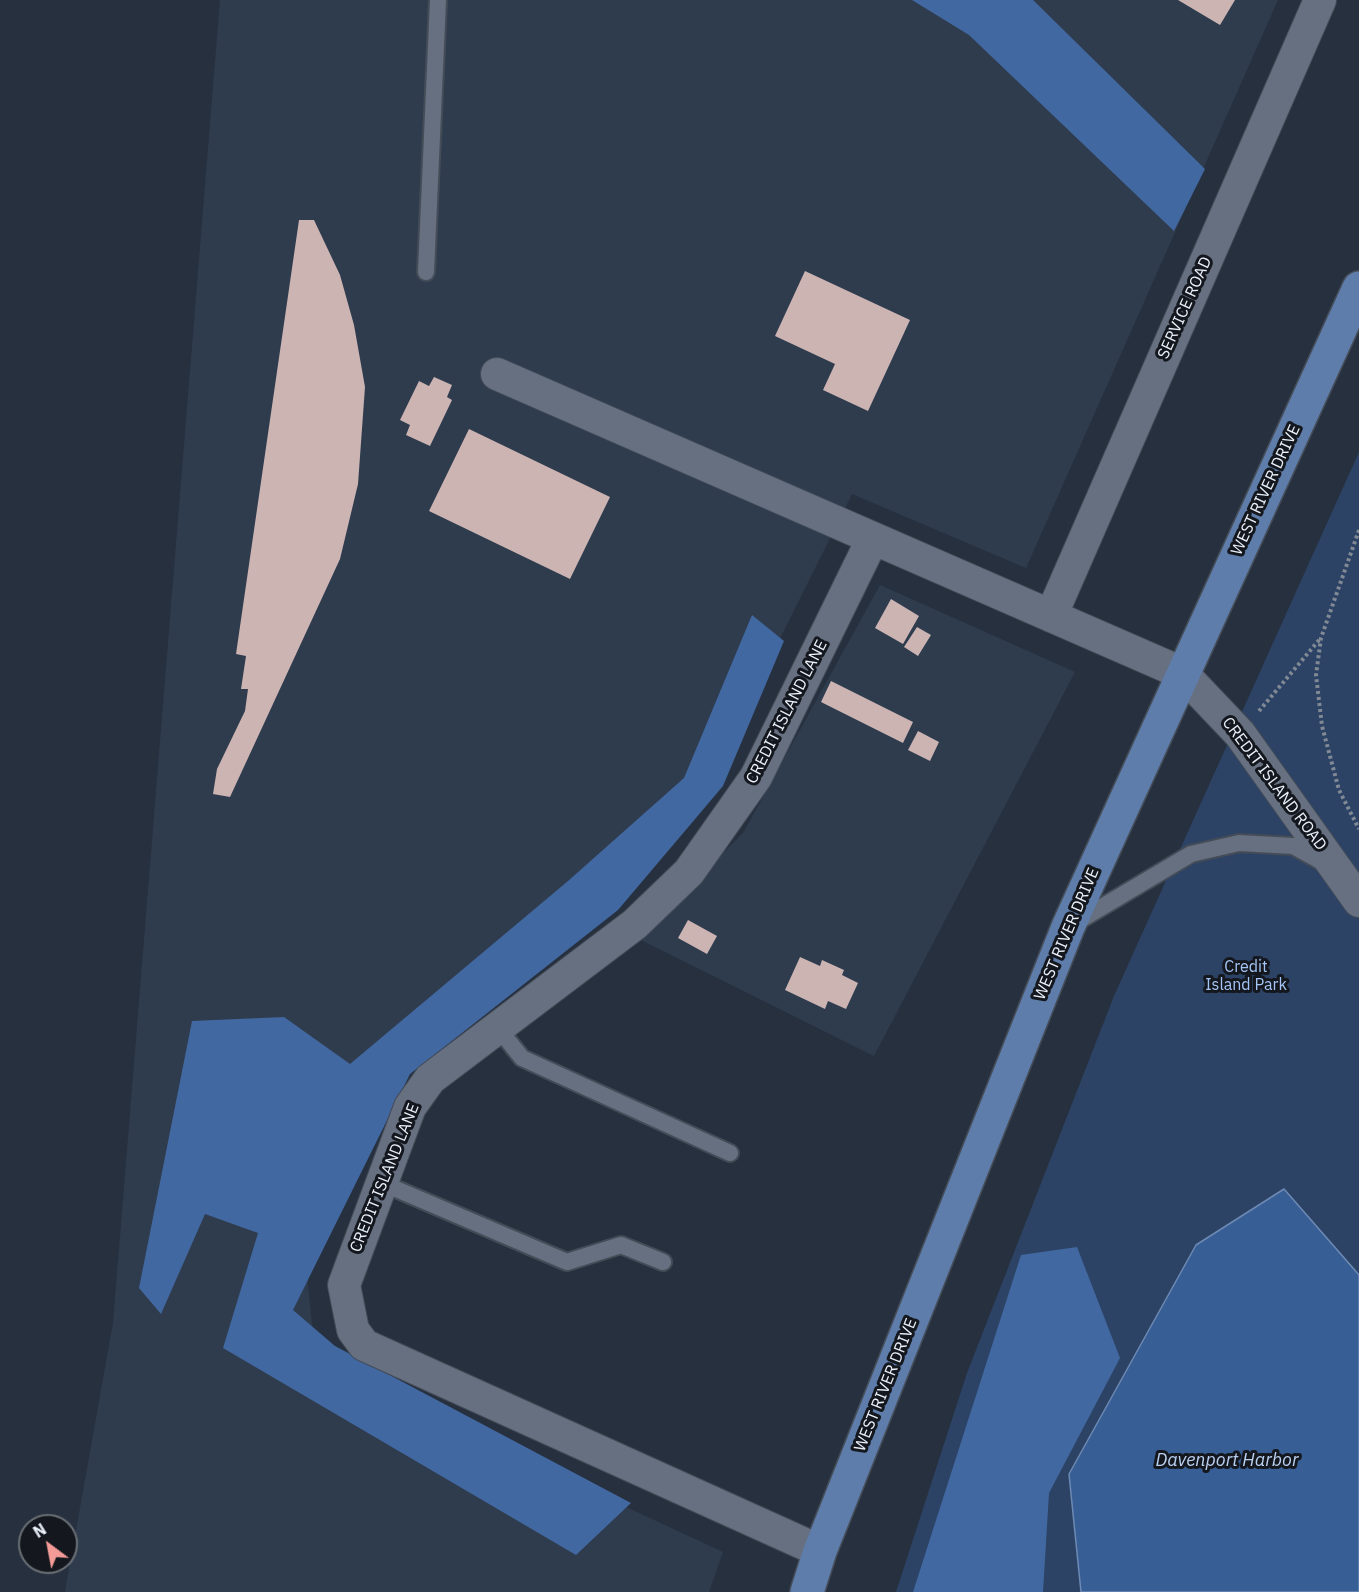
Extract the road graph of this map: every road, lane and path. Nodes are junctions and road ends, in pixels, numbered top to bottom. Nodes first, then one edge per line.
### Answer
1 (438, 0) edge
2 (1320, 0) edge
3 (426, 272) dead end
4 (1359, 288) edge
5 (497, 374) dead end
6 (1359, 530) edge
7 (873, 538) junction
8 (1051, 615) junction
9 (1321, 638) junction
10 (1182, 673) junction
11 (1240, 734) junction
12 (1359, 829) edge
13 (1341, 873) junction
14 (1359, 901) edge
15 (1068, 927) junction
16 (498, 1028) junction
17 (730, 1153) dead end
18 (382, 1183) junction
19 (663, 1262) dead end
20 (820, 1551) junction
21 (807, 1592) edge

1 - 3 lane
2 - 8 street, SERVICE ROAD
4 - 10 main road, WEST RIVER DRIVE
5 - 7 street
6 - 9 path
7 - 8 street
7 - 16 street, CREDIT ISLAND LANE
8 - 10 street
9 - 11 path
9 - 12 path
10 - 11 street, CREDIT ISLAND ROAD
10 - 15 main road, WEST RIVER DRIVE
11 - 13 street, CREDIT ISLAND ROAD
13 - 14 street, CREDIT ISLAND ROAD
13 - 15 lane
15 - 20 main road, WEST RIVER DRIVE
16 - 17 lane
16 - 18 street, CREDIT ISLAND LANE
18 - 19 lane
18 - 20 street, CREDIT ISLAND LANE
20 - 21 main road, WEST RIVER DRIVE

